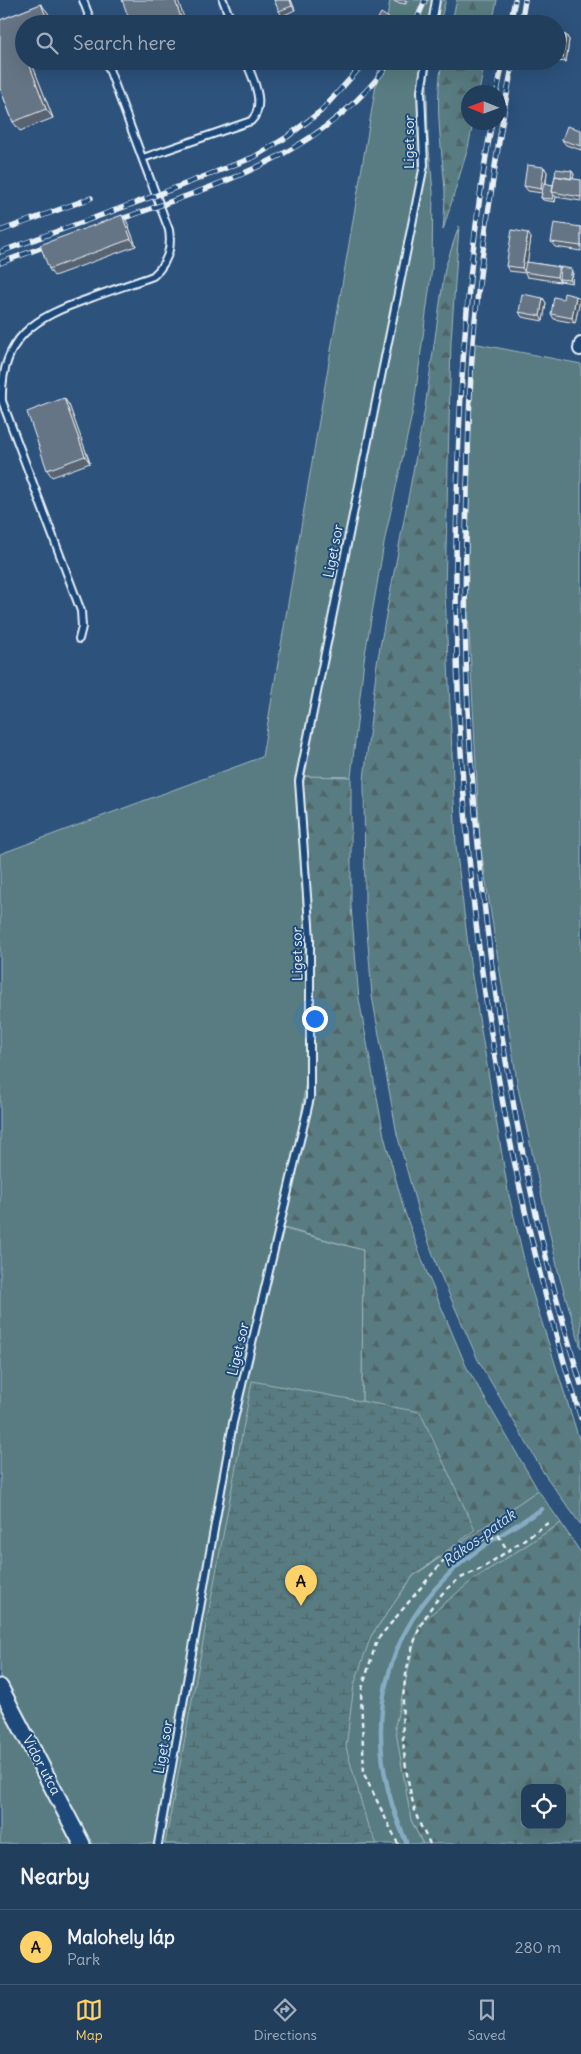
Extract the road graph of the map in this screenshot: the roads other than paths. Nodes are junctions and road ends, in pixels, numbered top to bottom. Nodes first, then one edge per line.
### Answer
1 (83, 0) edge
2 (223, 0) edge
3 (436, 0) edge
4 (89, 15) edge
5 (229, 15) edge
6 (434, 15) edge
7 (109, 70) edge
8 (249, 70) edge
9 (424, 70) edge
10 (143, 158) junction
11 (79, 638) dead end
12 (0, 1687) edge
13 (82, 1844) edge
14 (158, 1844) edge

1 - 4 lane
2 - 5 lane
3 - 6 lane
7 - 10 lane
8 - 10 lane
9 - 14 lane, Liget sor
10 - 11 lane
12 - 13 street, Vidor utca

